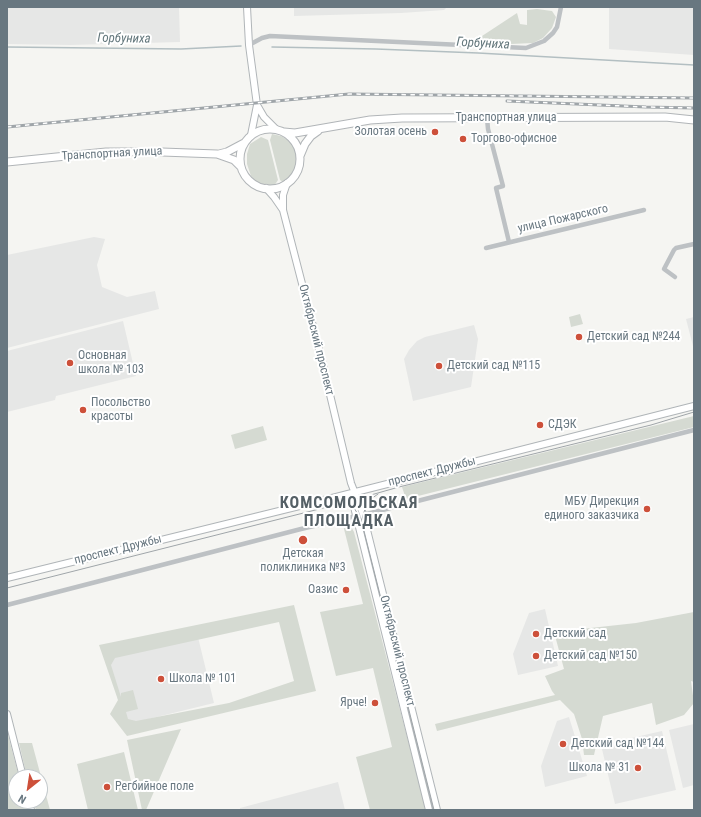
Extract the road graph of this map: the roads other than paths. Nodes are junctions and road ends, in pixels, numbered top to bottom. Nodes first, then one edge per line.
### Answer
1 (247, 7) edge
2 (560, 7) edge
3 (249, 45) junction
4 (257, 105) junction
5 (487, 118) junction
6 (694, 120) edge
7 (276, 129) junction
8 (320, 130) junction
9 (284, 132) junction
10 (251, 135) junction
11 (244, 143) junction
12 (217, 154) junction
13 (300, 156) junction
14 (7, 162) edge
15 (240, 166) junction
16 (287, 183) junction
17 (266, 188) junction
18 (283, 210) junction
19 (644, 210) dead end
20 (509, 242) junction
21 (694, 244) edge
22 (486, 248) dead end
23 (675, 277) dead end
24 (694, 406) edge
25 (694, 430) edge
26 (354, 492) junction
27 (363, 515) junction
28 (356, 516) junction
29 (7, 578) edge
30 (7, 605) edge
31 (7, 714) edge
32 (21, 769) edge
33 (428, 810) edge
34 (437, 810) edge

1 - 3 main road
2 - 3 street
3 - 4 main road
4 - 7 main road
4 - 10 main road
5 - 6 main road, Транспортная улица
5 - 8 main road, Транспортная улица
5 - 20 street
7 - 9 main road
7 - 10 main road
8 - 9 main road, Транспортная улица
8 - 13 main road
9 - 13 main road
10 - 11 main road
11 - 12 main road, Транспортная улица
11 - 15 main road
12 - 14 main road, Транспортная улица
12 - 15 main road, Транспортная улица
13 - 16 main road
15 - 17 main road
16 - 17 main road
16 - 18 main road, Октябрьский проспект
17 - 18 main road, Октябрьский проспект
18 - 26 main road, Октябрьский проспект
19 - 20 street, улица Пожарского
20 - 22 street, улица Пожарского
21 - 23 street
24 - 26 main road, проспект Дружбы
25 - 27 street
26 - 27 main road, Октябрьский проспект
26 - 28 main road, Октябрьский проспект
26 - 29 main road, проспект Дружбы
27 - 34 main road, Октябрьский проспект
28 - 30 street
28 - 33 main road, Октябрьский проспект
31 - 32 main road

